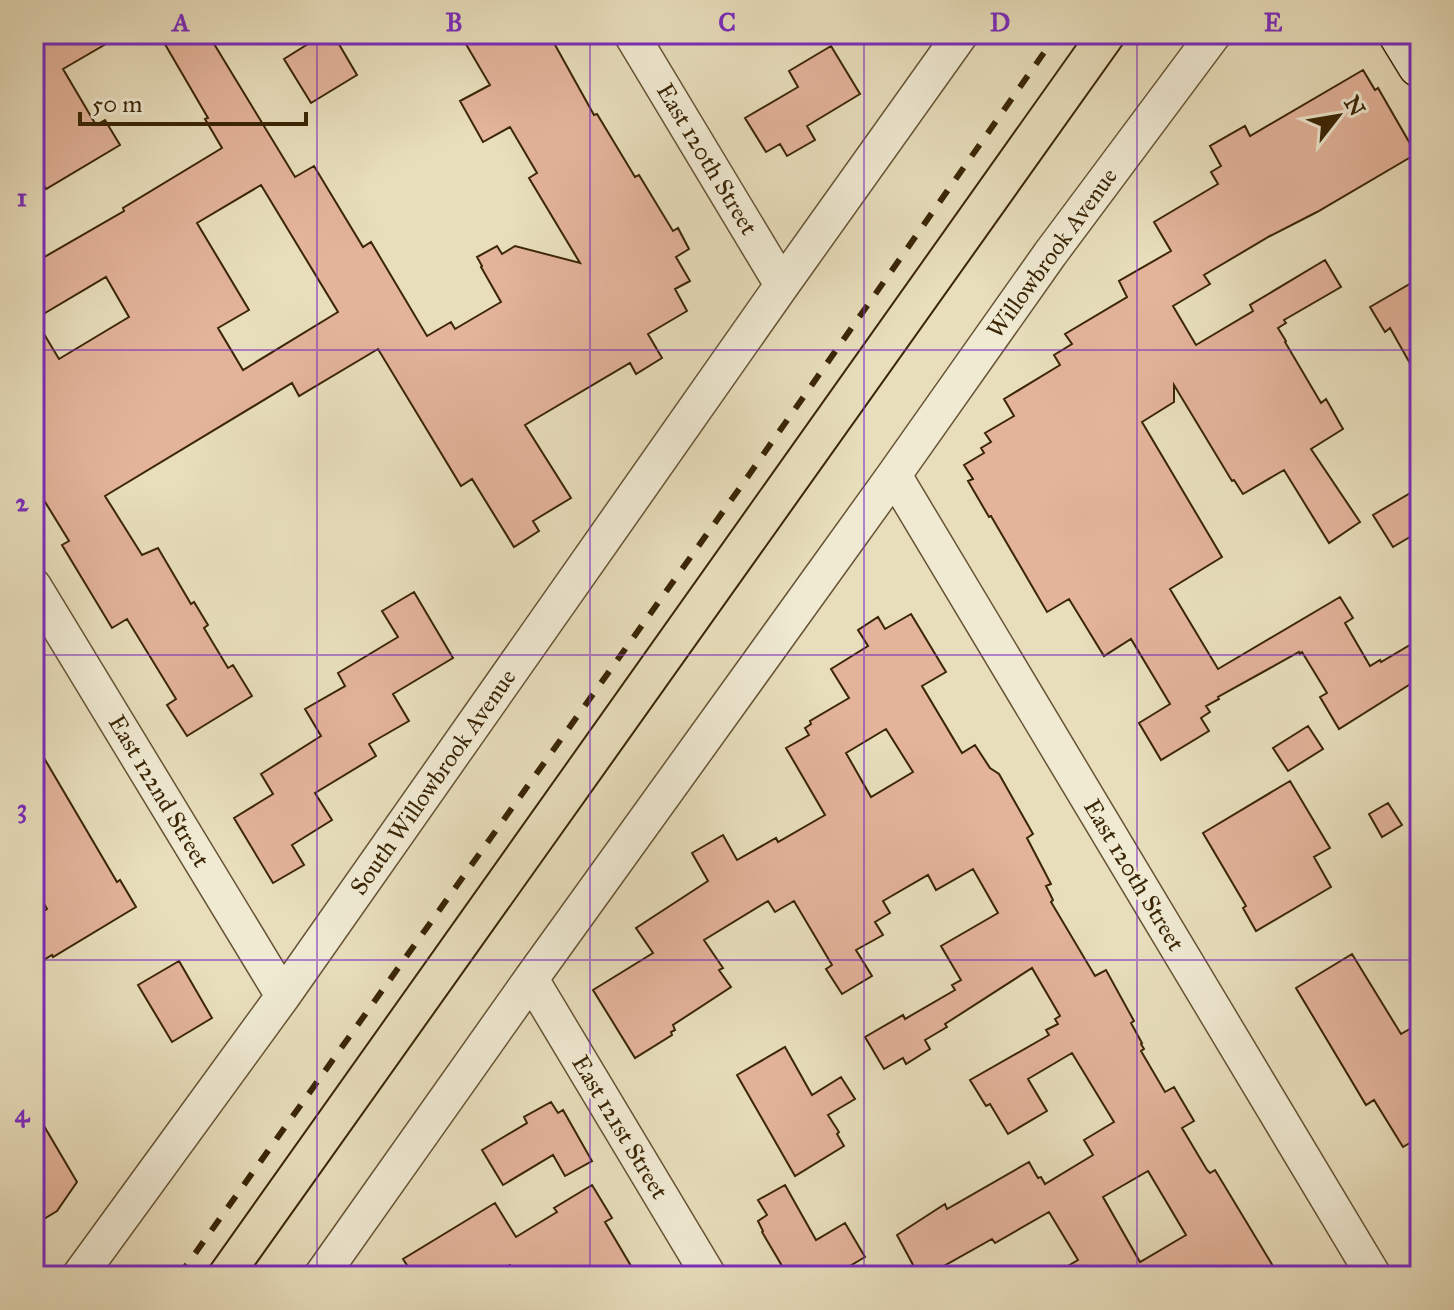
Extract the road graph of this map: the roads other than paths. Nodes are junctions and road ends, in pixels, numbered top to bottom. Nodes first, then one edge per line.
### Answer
1 (631, 34) edge
2 (961, 34) edge
3 (1214, 34) edge
4 (1401, 34) edge
5 (1420, 65) edge
6 (782, 285) junction
7 (894, 475) junction
8 (34, 586) edge
9 (531, 979) junction
10 (283, 996) junction
11 (79, 1276) edge
12 (321, 1276) edge
13 (709, 1276) edge
14 (1374, 1276) edge

1 - 6 street, East 120th Street
2 - 6 street
3 - 7 street, Willowbrook Avenue
4 - 5 street
6 - 10 street, South Willowbrook Avenue
7 - 9 street
7 - 14 street, East 120th Street
8 - 10 street, East 122nd Street
9 - 12 street
9 - 13 street, East 121st Street
10 - 11 street, South Willowbrook Avenue

